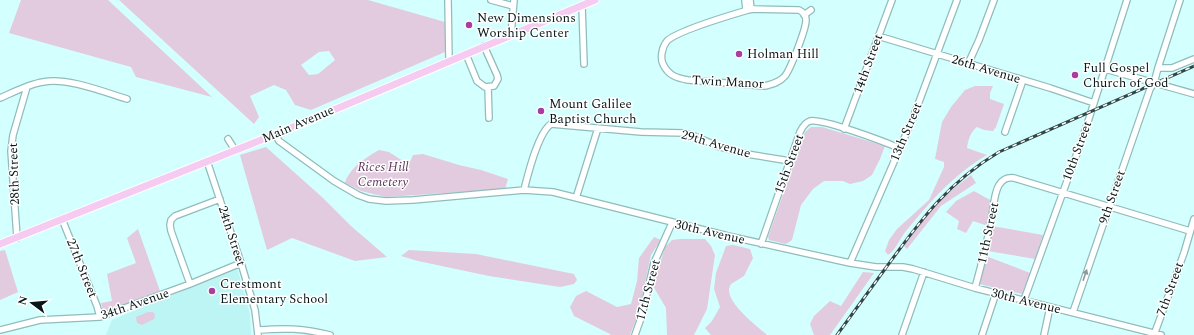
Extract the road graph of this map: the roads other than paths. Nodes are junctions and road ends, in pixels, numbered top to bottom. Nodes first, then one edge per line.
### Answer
1 (448, 0) edge
2 (491, 0) edge
3 (594, 0) edge
4 (745, 0) edge
5 (750, 0) edge
6 (892, 0) edge
7 (957, 0) edge
8 (994, 0) edge
9 (1127, 0) edge
10 (1180, 0) edge
11 (513, 3) edge
12 (582, 6) junction
13 (749, 10) junction
14 (811, 10) dead end
15 (804, 15) junction
16 (510, 35) junction
17 (878, 36) junction
18 (484, 46) junction
19 (466, 54) junction
20 (937, 54) junction
21 (1194, 59) edge
22 (449, 61) junction
23 (584, 64) dead end
24 (968, 64) junction
25 (1158, 68) junction
26 (1105, 69) junction
27 (1023, 80) junction
28 (1154, 83) junction
29 (27, 87) junction
30 (488, 87) junction
31 (1194, 94) edge
32 (0, 98) edge
33 (127, 99) dead end
34 (1094, 103) junction
35 (489, 118) dead end
36 (598, 128) junction
37 (844, 129) junction
38 (1005, 132) dead end
39 (275, 134) junction
40 (228, 138) dead end
41 (899, 148) junction
42 (235, 150) junction
43 (207, 161) junction
44 (790, 161) junction
45 (524, 190) junction
46 (1062, 192) junction
47 (576, 198) junction
48 (220, 199) junction
49 (1109, 207) junction
50 (62, 219) junction
51 (1194, 219) edge
52 (672, 223) junction
53 (1190, 231) junction
54 (17, 238) junction
55 (0, 244) edge
56 (761, 244) junction
57 (242, 263) junction
58 (850, 263) junction
59 (924, 272) junction
60 (190, 284) junction
61 (975, 288) junction
62 (996, 293) junction
63 (1024, 300) junction
64 (1050, 307) junction
65 (1073, 312) junction
66 (100, 317) junction
67 (0, 330) edge
68 (258, 332) edge
69 (1154, 334) edge
70 (330, 335) edge
71 (635, 335) edge
72 (902, 335) edge
73 (982, 335) edge
74 (1044, 335) edge
75 (1161, 335) edge

1 - 22 street
2 - 11 street
3 - 12 main road, Main Avenue
4 - 13 street
5 - 13 street
6 - 17 street, 14th Street
7 - 20 street, 13th Street
8 - 24 street
9 - 26 street, 10th Street
10 - 25 street
11 - 16 street
12 - 16 main road, Main Avenue
12 - 23 street
13 - 15 street, Twin Manor
13 - 15 street, Twin Manor
14 - 15 street
16 - 18 main road, Main Avenue
17 - 20 street, 26th Avenue
17 - 37 street, 14th Street
18 - 19 main road, Main Avenue
18 - 30 street
19 - 22 main road, Main Avenue
19 - 30 street
20 - 24 street, 26th Avenue
20 - 41 street, 13th Street
21 - 25 street
22 - 39 main road, Main Avenue
24 - 27 street, 26th Avenue
25 - 28 street, 9th Street
26 - 28 street
26 - 34 street, 10th Street
27 - 34 street, 26th Avenue
27 - 38 street
28 - 31 street
28 - 49 street, 9th Street
29 - 32 street
29 - 33 street
29 - 54 street, 28th Street
30 - 35 street
34 - 46 street, 10th Street
36 - 44 street, 29th Avenue
36 - 45 street, 29th Avenue
36 - 47 street
37 - 41 street
37 - 44 street, 15th Street
39 - 42 main road, Main Avenue
39 - 45 street, 30th Avenue
40 - 42 street
41 - 58 street, 13th Street
42 - 43 main road, Main Avenue
43 - 48 street, 24th Street
43 - 50 main road, Main Avenue
44 - 56 street, 15th Street
45 - 47 street, 30th Avenue
46 - 49 street
46 - 61 street, 11th Street
46 - 63 street, 10th Street
47 - 52 street, 30th Avenue
48 - 57 street, 24th Street
48 - 60 street
49 - 53 street
65 -> 49 street, 9th Street
50 - 54 main road, Main Avenue
50 - 66 street, 27th Street
51 - 53 street, 7th Street
52 - 56 street, 30th Avenue
52 - 71 street, 17th Street
53 - 69 street, 7th Street
54 - 55 main road, Main Avenue
56 - 58 street, 30th Avenue
57 - 60 street, 34th Avenue
57 - 68 street, 24th Street
58 - 59 street, 30th Avenue
59 - 61 street, 30th Avenue
59 - 72 street
60 - 66 street, 34th Avenue
61 - 62 street, 30th Avenue
62 - 63 street, 30th Avenue
62 - 73 street
63 - 64 street, 30th Avenue
64 - 65 street, 30th Avenue
64 - 74 street
65 - 69 street, 30th Avenue
66 - 67 street, 34th Avenue
68 - 70 street
69 - 75 street, 30th Avenue

